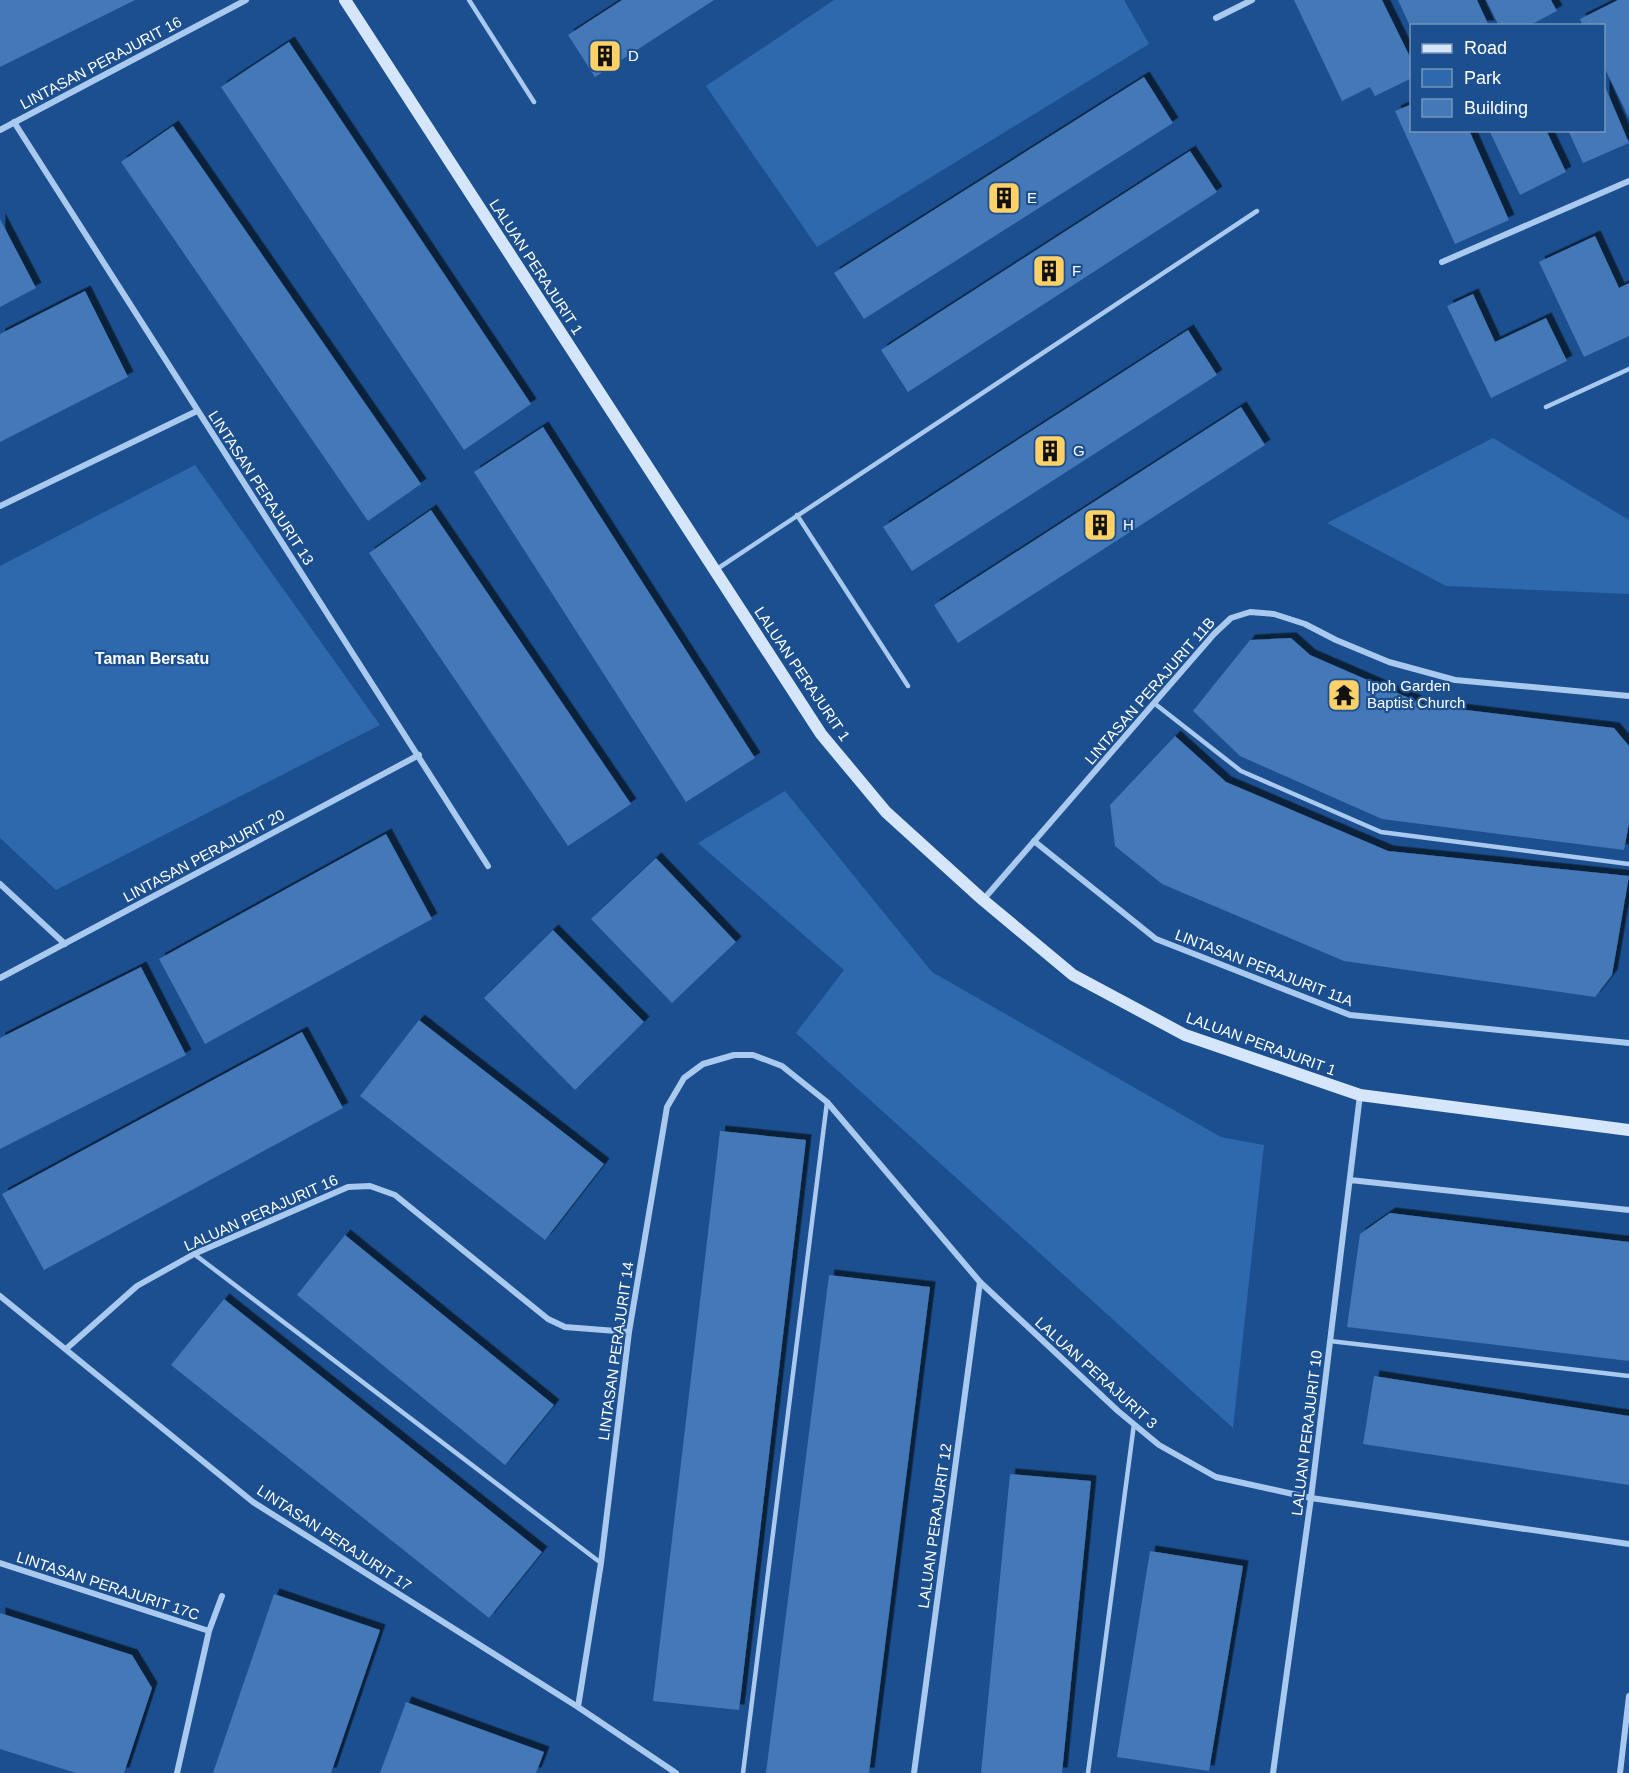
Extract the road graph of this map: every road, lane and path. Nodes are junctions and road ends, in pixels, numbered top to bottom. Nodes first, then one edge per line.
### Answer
1 (246, 0) edge
2 (469, 0) edge
3 (1252, 0) edge
4 (347, 1) edge
5 (1216, 18) dead end
6 (534, 102) dead end
7 (14, 122) junction
8 (0, 130) edge
9 (1629, 181) edge
10 (1257, 211) dead end
11 (1442, 262) dead end
12 (1629, 369) edge
13 (1546, 407) dead end
14 (197, 411) junction
15 (0, 507) edge
16 (797, 515) junction
17 (715, 570) junction
18 (908, 686) dead end
19 (1629, 696) edge
20 (1154, 703) junction
21 (419, 755) junction
22 (1034, 840) junction
23 (1629, 864) edge
24 (488, 866) dead end
25 (0, 884) edge
26 (982, 900) junction
27 (64, 944) junction
28 (0, 978) edge
29 (1629, 1043) edge
30 (753, 1055) joint
31 (1360, 1095) junction
32 (827, 1102) junction
33 (1629, 1130) edge
34 (1350, 1180) junction
35 (1629, 1210) edge
36 (194, 1254) junction
37 (980, 1282) junction
38 (0, 1296) edge
39 (629, 1332) junction
40 (1330, 1341) junction
41 (66, 1349) junction
42 (1629, 1376) edge
43 (1134, 1424) junction
44 (1311, 1498) junction
45 (1629, 1544) edge
46 (0, 1563) edge
47 (601, 1563) junction
48 (222, 1596) dead end
49 (209, 1631) junction
50 (1629, 1696) edge
51 (578, 1707) junction
52 (177, 1773) edge
53 (676, 1773) edge
54 (742, 1773) edge
55 (914, 1773) edge
56 (1088, 1773) edge
57 (1273, 1773) edge
58 (1620, 1773) edge

1 - 7 street, LINTASAN PERAJURIT 16
2 - 6 lane
3 - 5 street
4 - 17 street, LALUAN PERAJURIT 1
7 - 8 street, LINTASAN PERAJURIT 16
7 - 14 street, LINTASAN PERAJURIT 13
9 - 11 street
10 - 16 lane
12 - 13 lane
14 - 15 street
14 - 21 street, LINTASAN PERAJURIT 13
16 - 17 lane
16 - 18 lane
17 - 26 street, LALUAN PERAJURIT 1
19 - 20 street, LINTASAN PERAJURIT 11B
20 - 22 street, LINTASAN PERAJURIT 11B
20 - 23 lane
21 - 24 street, LINTASAN PERAJURIT 13
21 - 27 street, LINTASAN PERAJURIT 20
22 - 26 street, LINTASAN PERAJURIT 11B
22 - 29 street, LINTASAN PERAJURIT 11A
25 - 27 street
26 - 31 street, LALUAN PERAJURIT 1
27 - 28 street, LINTASAN PERAJURIT 20
30 - 32 street, LALUAN PERAJURIT 3
30 - 39 street, LINTASAN PERAJURIT 14
31 - 33 street, LALUAN PERAJURIT 1
31 - 34 street, LALUAN PERAJURIT 10
32 - 37 street, LALUAN PERAJURIT 3
32 - 54 lane
34 - 35 street
34 - 40 street, LALUAN PERAJURIT 10
36 - 39 street, LALUAN PERAJURIT 16
36 - 41 street, LALUAN PERAJURIT 16
36 - 47 lane
37 - 43 street, LALUAN PERAJURIT 3
37 - 55 street, LALUAN PERAJURIT 12
38 - 41 street, LINTASAN PERAJURIT 17
39 - 47 street, LINTASAN PERAJURIT 14
40 - 42 lane
40 - 44 street, LALUAN PERAJURIT 10
41 - 51 street, LINTASAN PERAJURIT 17
43 - 44 street, LALUAN PERAJURIT 3
43 - 56 lane
44 - 45 street, LALUAN PERAJURIT 3
44 - 57 street, LALUAN PERAJURIT 10
46 - 49 street, LINTASAN PERAJURIT 17C
47 - 51 street, LINTASAN PERAJURIT 14
48 - 49 street
49 - 52 street
50 - 58 street
51 - 53 street, LINTASAN PERAJURIT 17

